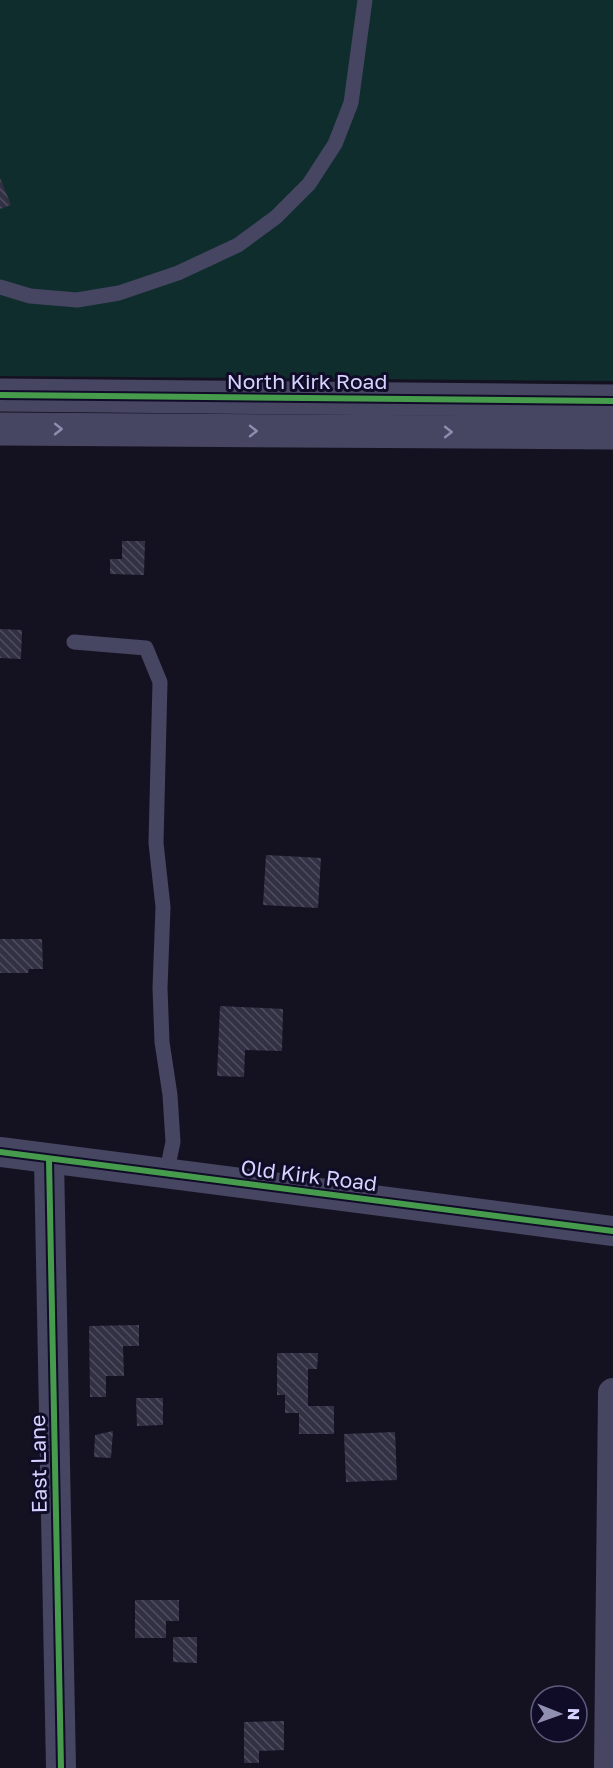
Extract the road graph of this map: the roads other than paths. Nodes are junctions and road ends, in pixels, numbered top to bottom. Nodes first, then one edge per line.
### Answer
1 (365, 0) edge
2 (0, 287) edge
3 (0, 395) edge
4 (613, 401) edge
5 (0, 429) edge
6 (613, 433) edge
7 (74, 642) dead end
8 (0, 1152) edge
9 (49, 1160) junction
10 (166, 1175) junction
11 (613, 1231) edge
12 (613, 1393) edge
13 (61, 1768) edge
14 (609, 1768) edge

1 - 2 lane
3 - 4 street, North Kirk Road
5 -> 6 street
7 - 10 lane
8 - 9 street, Old Kirk Road
9 - 10 street, Old Kirk Road
9 - 13 street, East Lane
10 - 11 street, Old Kirk Road
12 - 14 street

